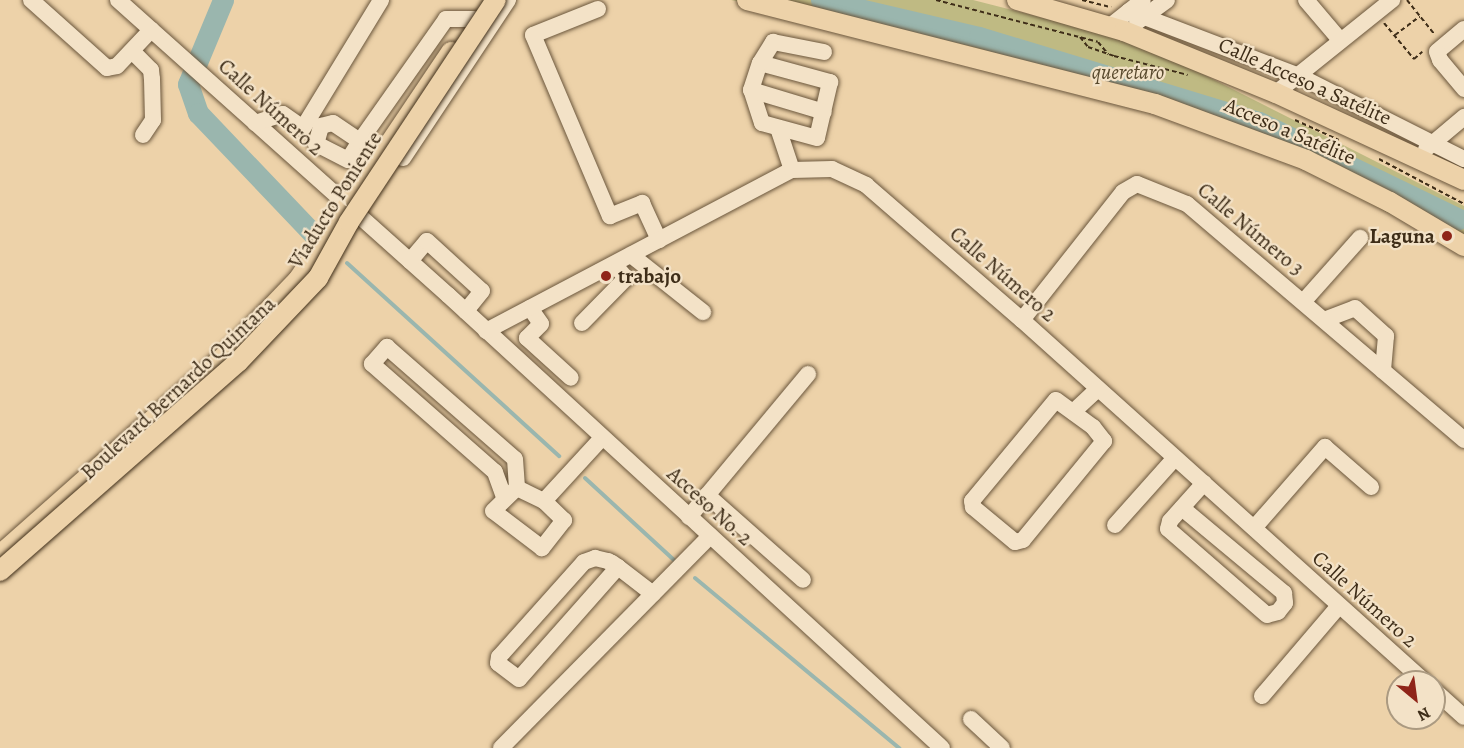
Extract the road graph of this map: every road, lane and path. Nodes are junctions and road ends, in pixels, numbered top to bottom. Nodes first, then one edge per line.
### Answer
1 (31, 0) edge
2 (118, 0) edge
3 (381, 0) edge
4 (486, 0) edge
5 (496, 0) edge
6 (508, 0) edge
7 (747, 0) edge
8 (936, 0) edge
9 (1017, 0) edge
10 (1082, 0) edge
11 (1143, 0) edge
12 (1167, 0) edge
13 (1306, 0) edge
14 (1392, 0) edge
15 (1407, 0) edge
16 (598, 9) dead end
17 (1131, 13) junction
18 (1376, 13) junction
19 (1420, 16) junction
20 (474, 19) junction
21 (1117, 29) junction
22 (151, 30) junction
23 (1464, 30) edge
24 (1395, 35) junction
25 (1080, 37) junction
26 (1340, 40) junction
27 (1438, 46) junction
28 (132, 51) junction
29 (824, 52) dead end
30 (1108, 54) junction
31 (760, 63) junction
32 (1297, 75) junction
33 (1194, 76) dead end
34 (1464, 89) edge
35 (751, 90) junction
36 (1276, 93) junction
37 (824, 112) junction
38 (1464, 117) edge
39 (1291, 118) dead end
40 (255, 123) junction
41 (303, 128) junction
42 (778, 128) junction
43 (143, 135) dead end
44 (1432, 142) junction
45 (1346, 143) dead end
46 (287, 152) junction
47 (1375, 156) dead end
48 (1418, 158) junction
49 (376, 159) junction
50 (1464, 159) edge
51 (792, 170) junction
52 (1464, 180) edge
53 (1464, 204) edge
54 (346, 205) junction
55 (358, 222) junction
56 (1360, 238) dead end
57 (658, 240) junction
58 (1461, 244) edge
59 (631, 255) junction
60 (410, 261) junction
61 (614, 264) junction
62 (448, 295) joint
63 (1303, 302) junction
64 (530, 308) junction
65 (466, 311) junction
66 (704, 312) dead end
67 (1022, 320) junction
68 (1324, 320) junction
69 (582, 323) dead end
70 (486, 331) junction
71 (1383, 371) junction
72 (808, 374) dead end
73 (572, 378) dead end
74 (1098, 389) junction
75 (1073, 412) junction
76 (602, 438) junction
77 (1463, 438) edge
78 (1175, 458) junction
79 (1204, 483) junction
80 (1371, 487) dead end
81 (511, 492) junction
82 (707, 495) junction
83 (544, 501) junction
84 (1182, 508) junction
85 (689, 517) junction
86 (1115, 525) dead end
87 (1254, 528) junction
88 (710, 536) junction
89 (1, 557) edge
90 (618, 567) junction
91 (803, 580) dead end
92 (0, 583) edge
93 (653, 594) junction
94 (1339, 606) junction
95 (1411, 670) edge
96 (1262, 696) dead end
97 (1446, 701) edge
98 (1464, 717) edge
99 (971, 718) dead end
100 (501, 748) edge
101 (942, 748) edge
102 (1002, 748) edge

1 - 28 street
2 - 22 street, Calle Número 2
3 - 41 street
4 - 20 main road, Boulevard Bernardo Quintana
5 - 89 main road, Viaducto Poniente, bridge
6 - 55 street, Boulevard Bernardo Quintana
7 - 58 main road, Acceso a Satélite
8 - 25 path
9 - 21 main road, Calle Acceso a Satélite
10 - 17 path
11 - 17 street
12 - 17 street
13 - 26 street
14 - 18 street
15 - 19 path
16 - 57 street
17 - 21 street
17 - 32 street
18 - 24 path
18 - 26 street
19 - 24 path
19 - 27 path
20 - 49 main road, Boulevard Bernardo Quintana
20 - 49 street
21 - 36 main road, Calle Acceso a Satélite
22 - 28 street
22 - 40 street, Calle Número 2
23 - 27 street
24 - 27 path
25 - 30 path
25 - 30 path
26 - 32 street
27 - 34 street
28 - 43 street
29 - 31 street
30 - 33 path
31 - 35 street
31 - 37 street
32 - 36 street
32 - 44 street
35 - 37 street
35 - 42 street
36 - 48 main road, Calle Acceso a Satélite
37 - 42 street
38 - 44 street
39 - 45 path
40 - 41 street
40 - 46 street, Calle Número 2
41 - 46 street
42 - 51 street
44 - 48 street
44 - 50 street
46 - 54 street, Calle Número 2
47 - 53 path
48 - 52 main road, Calle Acceso a Satélite
49 - 54 main road, Boulevard Bernardo Quintana
51 - 57 street, Calle Número 2
51 - 67 street, Calle Número 2
54 - 55 street, Calle Número 2
54 - 89 main road, Boulevard Bernardo Quintana
55 - 60 street, Calle Número 2
55 - 92 street, Boulevard Bernardo Quintana
56 - 63 street
57 - 59 street, Calle Número 2
59 - 61 street, Calle Número 2
59 - 66 street
60 - 62 street, Calle Número 2
60 - 65 street
61 - 64 street, Calle Número 2
61 - 69 street
62 - 65 street, Acceso No. 2
63 - 67 street, Calle Número 3
63 - 68 street, Calle Número 3
64 - 70 street, Calle Número 2
64 - 73 street
65 - 70 street, Acceso No. 2
67 - 74 street, Calle Número 2
68 - 71 street, Calle Número 3
68 - 71 street
70 - 76 street, Acceso No. 2
71 - 77 street, Calle Número 3
72 - 82 street
74 - 75 street
74 - 78 street, Calle Número 2
75 - 75 street
76 - 83 street
76 - 85 street, Acceso No. 2
78 - 79 street, Calle Número 2
78 - 86 street
79 - 84 street
79 - 87 street, Calle Número 2
80 - 87 street
81 - 81 street
81 - 83 street
81 - 83 street
82 - 85 street
82 - 91 street
84 - 84 street
85 - 88 street, Acceso No. 2
87 - 94 street, Calle Número 2
88 - 93 street
88 - 101 street, Acceso No. 2
90 - 90 street
90 - 93 street
93 - 100 street
94 - 95 street, Calle Número 2
94 - 96 street
97 - 98 street
99 - 102 street

